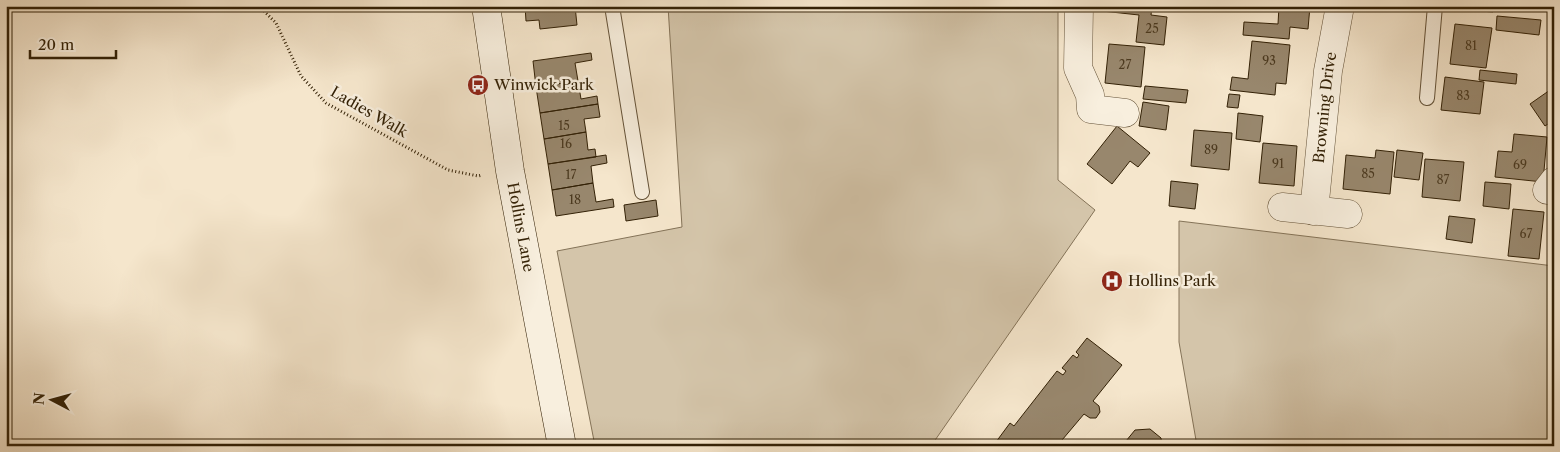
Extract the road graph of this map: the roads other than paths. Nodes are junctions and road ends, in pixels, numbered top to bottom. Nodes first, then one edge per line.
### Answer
1 (486, 6) edge
2 (612, 6) edge
3 (1079, 6) edge
4 (1340, 6) edge
5 (1435, 6) edge
6 (1427, 98) dead end
7 (1125, 113) dead end
8 (642, 192) dead end
9 (1282, 207) dead end
10 (1314, 210) junction
11 (1348, 214) dead end
12 (562, 446) edge

1 - 12 street, Hollins Lane
2 - 8 lane
3 - 7 street
4 - 10 street, Browning Drive
5 - 6 lane
9 - 10 street
10 - 11 street

